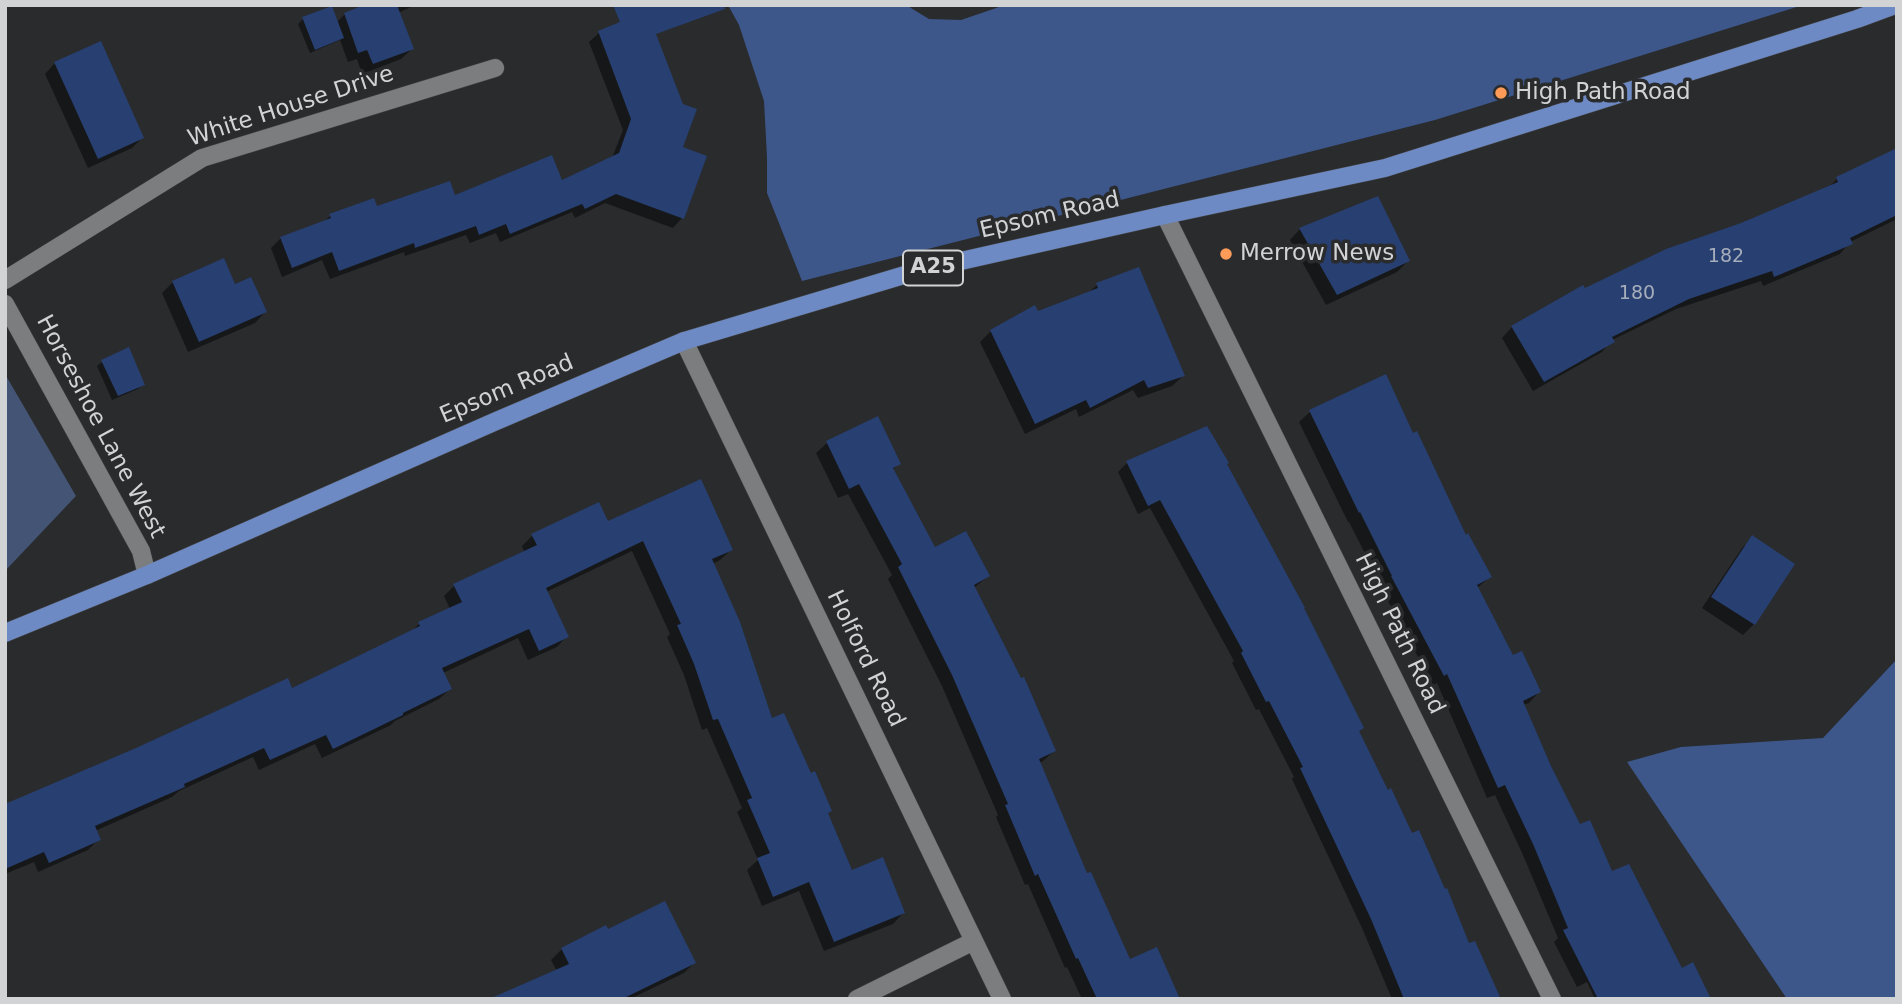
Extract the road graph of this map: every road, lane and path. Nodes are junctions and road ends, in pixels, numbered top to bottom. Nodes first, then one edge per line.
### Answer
1 (1895, 5) edge
2 (495, 68) dead end
3 (1164, 215) junction
4 (5, 280) edge
5 (5, 304) edge
6 (684, 341) junction
7 (147, 575) junction
8 (5, 633) edge
9 (974, 941) junction
10 (857, 999) edge
11 (1002, 999) edge
12 (1552, 999) edge

1 - 3 main road, Epsom Road / A25
2 - 4 street, White House Drive
3 - 6 main road, Epsom Road / A25
3 - 12 street, High Path Road
5 - 7 street, Horseshoe Lane West
6 - 7 main road, Epsom Road / A25
6 - 9 street, Holford Road
7 - 8 main road, Epsom Road / A25
9 - 10 street
9 - 11 street, Holford Road

